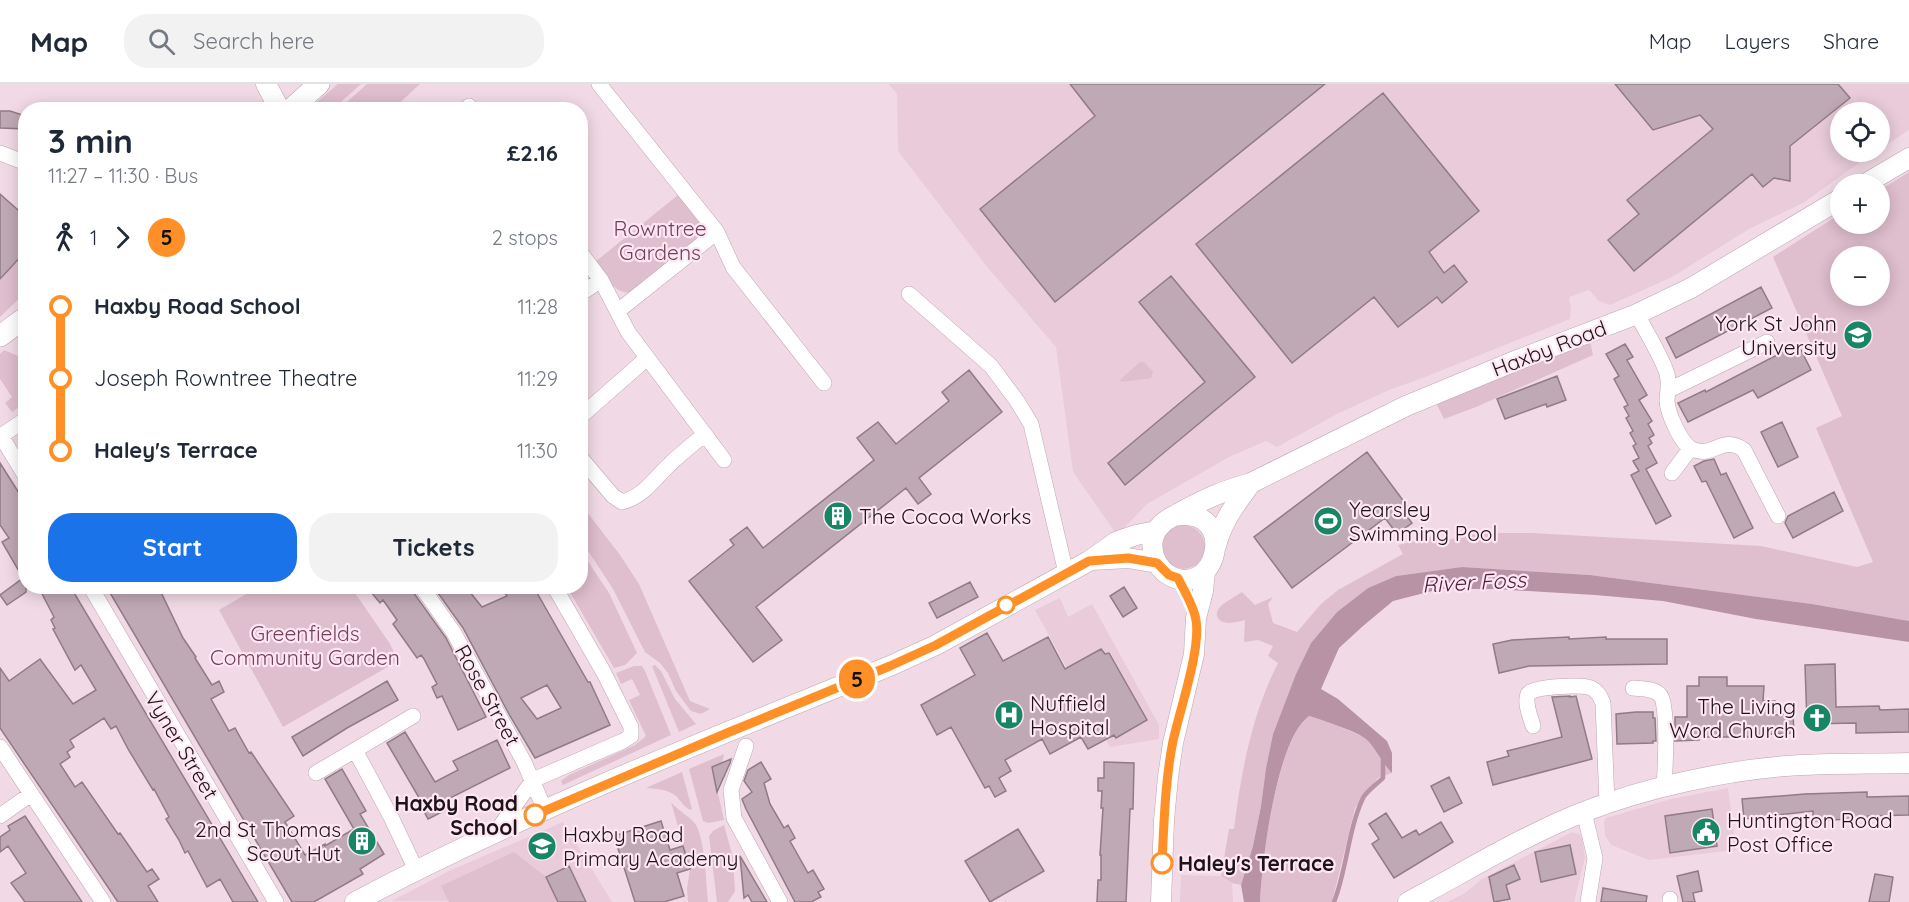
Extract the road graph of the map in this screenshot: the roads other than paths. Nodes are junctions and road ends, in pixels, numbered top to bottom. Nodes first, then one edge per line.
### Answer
1 (266, 84) edge
2 (320, 84) edge
3 (599, 84) edge
4 (276, 102) edge
5 (299, 102) edge
6 (0, 153) edge
7 (1909, 158) edge
8 (18, 160) edge
9 (1882, 174) edge
10 (1830, 205) edge
11 (717, 232) junction
12 (588, 262) edge
13 (602, 280) junction
14 (588, 289) edge
15 (909, 294) dead end
16 (618, 311) junction
17 (1637, 314) junction
18 (18, 323) edge
19 (0, 336) edge
20 (1767, 342) dead end
21 (647, 358) junction
22 (824, 383) dead end
23 (1669, 390) junction
24 (588, 410) edge
25 (18, 424) edge
26 (705, 434) junction
27 (1, 436) edge
28 (1690, 449) junction
29 (724, 460) dead end
30 (18, 464) edge
31 (588, 467) edge
32 (1672, 472) dead end
33 (1251, 483) junction
34 (1174, 516) junction
35 (1778, 516) dead end
36 (1156, 531) junction
37 (1216, 546) junction
38 (1089, 561) junction
39 (1157, 563) junction
40 (1205, 571) junction
41 (1066, 573) junction
42 (1178, 578) junction
43 (95, 594) edge
44 (427, 594) edge
45 (559, 594) edge
46 (1196, 618) junction
47 (1634, 688) dead end
48 (413, 716) dead end
49 (1533, 726) dead end
50 (746, 746) dead end
51 (0, 747) edge
52 (355, 750) junction
53 (1909, 763) edge
54 (316, 773) dead end
55 (533, 780) junction
56 (1664, 788) junction
57 (31, 794) junction
58 (1607, 803) junction
59 (545, 810) junction
60 (1584, 812) junction
61 (0, 816) edge
62 (496, 832) junction
63 (416, 870) junction
64 (103, 902) edge
65 (276, 902) edge
66 (355, 902) edge
67 (780, 902) edge
68 (1161, 902) edge
69 (1408, 902) edge
70 (1588, 902) edge

1 - 4 street
2 - 5 main road
3 - 11 street
6 - 8 street
7 - 9 street
10 - 17 street, Haxby Road
11 - 16 street
11 - 22 street
12 - 13 street
13 - 14 street
13 - 16 street
15 - 41 street
16 - 21 street
17 - 23 street
17 - 33 street, Haxby Road
18 - 19 main road
20 - 23 street
21 - 24 street
21 - 26 street
23 - 28 street
25 - 27 street
26 - 29 street
26 - 31 street
27 - 30 street
28 - 32 street
28 - 35 street
33 - 34 street, Haxby Road
33 - 37 street, Haxby Road
34 - 36 street, Haxby Road
34 - 37 street
36 - 38 street, Haxby Road
36 - 39 street
37 - 40 street
38 - 39 street, Haxby Road
38 - 41 street, Haxby Road
39 - 42 street
40 - 42 street
40 - 46 street
41 - 59 street, Haxby Road
42 - 46 street
43 - 65 street, Vyner Street
44 - 55 street, Rose Street
45 - 55 street
46 - 68 street
47 - 56 street
48 - 52 street
49 - 58 street
50 - 67 street
51 - 57 street
52 - 54 street
52 - 63 street
53 - 56 street
55 - 59 street, Rose Street
55 - 62 street, Haxby Road
56 - 58 street
57 - 61 street
57 - 64 street
58 - 60 street
59 - 62 street, Haxby Road
60 - 69 street
60 - 70 street
62 - 63 street, Haxby Road
63 - 66 street, Haxby Road

